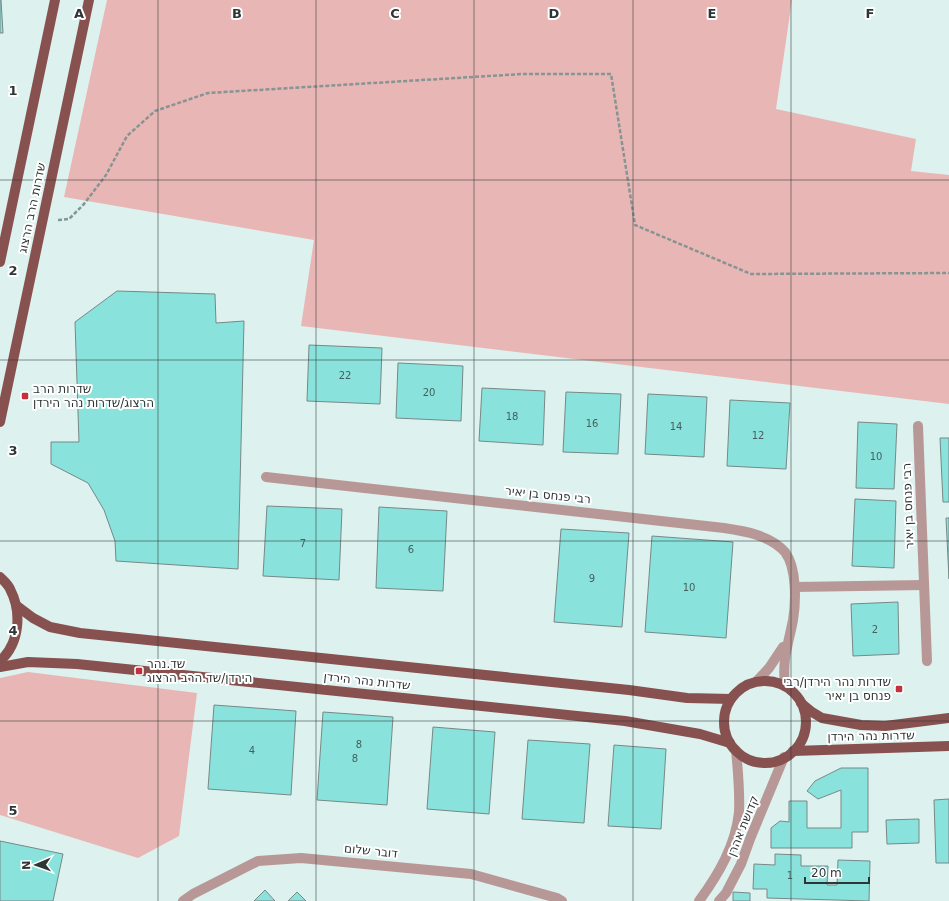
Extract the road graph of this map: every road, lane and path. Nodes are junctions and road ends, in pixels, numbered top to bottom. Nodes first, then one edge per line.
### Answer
1 (55, 0) edge
2 (89, 0) edge
3 (43, 220) junction
4 (0, 262) edge
5 (949, 273) edge
6 (0, 422) edge
7 (918, 426) dead end
8 (266, 477) dead end
9 (0, 577) edge
10 (924, 585) junction
11 (795, 587) junction
12 (17, 606) junction
13 (789, 636) junction
14 (0, 661) edge
15 (928, 661) dead end
16 (0, 667) edge
17 (757, 681) junction
18 (785, 686) junction
19 (731, 699) junction
20 (801, 703) junction
21 (949, 718) edge
22 (949, 746) edge
23 (733, 747) junction
24 (793, 751) junction
25 (784, 758) junction
26 (183, 901) edge
27 (562, 901) edge
28 (699, 901) edge
29 (719, 901) edge

1 - 4 main road, שדרות הרב הרצוג
2 - 3 main road, שדרות הרב הרצוג
3 - 5 path
3 - 6 main road, שדרות הרב הרצוג
7 - 10 street, רבי פנחס בן יאיר
8 - 11 street, רבי פנחס בן יאיר
9 - 12 main road
10 - 11 street
10 - 15 street, רבי פנחס בן יאיר
11 - 13 street, רבי פנחס בן יאיר
12 - 14 main road
12 - 19 main road, שדרות נהר הירדן
13 - 17 street, רבי פנחס בן יאיר
13 - 18 street, רבי פנחס בן יאיר
16 - 23 main road, שדרות נהר הירדן
17 - 18 main road
17 - 19 main road
18 - 20 main road
19 - 23 main road
20 - 21 main road, שדרות נהר הירדן
20 - 24 main road
22 - 24 main road, שדרות נהר הירדן
23 - 25 main road
23 - 28 street, קדושת אהרן
24 - 25 main road
25 - 29 street, קדושת אהרן
26 - 27 street, דובר שלום

